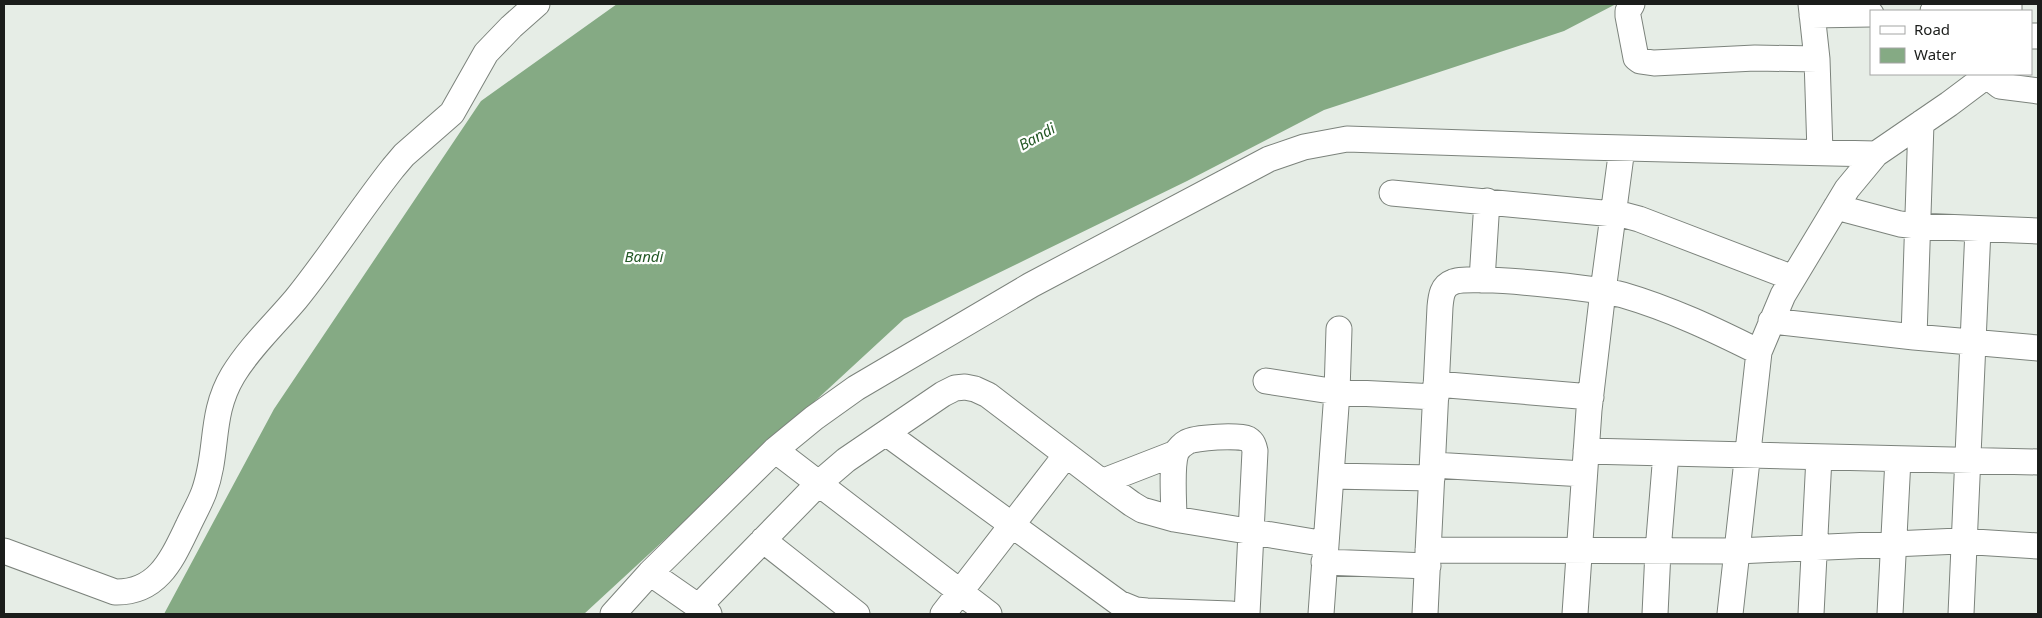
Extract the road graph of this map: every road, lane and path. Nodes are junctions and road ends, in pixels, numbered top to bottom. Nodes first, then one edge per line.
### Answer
1 (537, 4) edge
2 (1632, 4) edge
3 (1812, 9) edge
4 (1937, 10) edge
5 (1985, 10) edge
6 (1870, 14) edge
7 (1817, 59) junction
8 (1988, 75) edge
9 (2038, 91) edge
10 (1921, 124) junction
11 (1622, 148) junction
12 (1820, 152) junction
13 (1876, 154) junction
14 (1392, 193) dead end
15 (1487, 201) junction
16 (1836, 207) junction
17 (1614, 213) junction
18 (1918, 226) junction
19 (1978, 229) junction
20 (2038, 231) edge
21 (1793, 278) junction
22 (1482, 280) junction
23 (1602, 291) junction
24 (1771, 321) junction
25 (1339, 328) dead end
26 (1914, 337) junction
27 (1974, 343) junction
28 (2038, 348) edge
29 (1759, 352) junction
30 (1266, 381) dead end
31 (1436, 390) junction
32 (1337, 392) junction
33 (1590, 397) junction
34 (886, 433) junction
35 (774, 450) junction
36 (1176, 453) junction
37 (1666, 453) junction
38 (1066, 455) junction
39 (1748, 456) junction
40 (1819, 457) junction
41 (1898, 459) junction
42 (1968, 461) junction
43 (2038, 462) edge
44 (1585, 463) junction
45 (1432, 472) junction
46 (1331, 476) junction
47 (818, 484) junction
48 (1106, 485) junction
49 (1174, 519) junction
50 (1011, 526) junction
51 (1252, 533) junction
52 (763, 540) junction
53 (1964, 541) junction
54 (1895, 544) junction
55 (2038, 546) edge
56 (1814, 547) junction
57 (1579, 551) junction
58 (1658, 551) junction
59 (1737, 551) junction
60 (4, 552) edge
61 (1325, 553) junction
62 (1428, 558) junction
63 (650, 573) junction
64 (960, 593) junction
65 (703, 611) edge
66 (613, 614) edge
67 (857, 614) edge
68 (943, 614) edge
69 (989, 614) edge
70 (1231, 614) edge
71 (1247, 614) edge
72 (1321, 614) edge
73 (1425, 614) edge
74 (1575, 614) edge
75 (1655, 614) edge
76 (1730, 614) edge
77 (1811, 614) edge
78 (1890, 614) edge
79 (1961, 614) edge

1 - 60 street
2 - 7 street
3 - 6 street
3 - 7 street
4 - 5 street
7 - 12 street
8 - 9 street
8 - 10 street
10 - 13 street
10 - 18 street
11 - 12 street
11 - 17 street
11 - 35 street
12 - 13 street
13 - 16 street
14 - 15 street
15 - 17 street
15 - 22 street
16 - 18 street
16 - 21 street
17 - 21 street
17 - 23 street
18 - 19 street
18 - 26 street
19 - 20 street
19 - 27 street
21 - 24 street
22 - 23 street
22 - 31 street
23 - 29 street
23 - 33 street
24 - 26 street
24 - 29 street
25 - 32 street
26 - 27 street
27 - 28 street
27 - 42 street
29 - 39 street
30 - 32 street
31 - 32 street
31 - 33 street
31 - 45 street
32 - 46 street
33 - 44 street
34 - 38 street
34 - 47 street
34 - 50 street
35 - 47 street
35 - 63 street
36 - 48 street
36 - 49 street
36 - 51 street
37 - 39 street
37 - 44 street
37 - 58 street
38 - 48 street
38 - 50 street
39 - 40 street
39 - 59 street
40 - 41 street
40 - 56 street
41 - 42 street
41 - 54 street
42 - 43 street
42 - 53 street
44 - 45 street
44 - 57 street
45 - 46 street
45 - 62 street
46 - 61 street
47 - 52 street
47 - 64 street
48 - 49 street
49 - 51 street
50 - 64 street
50 - 70 street
51 - 61 street
51 - 71 street
52 - 65 street
52 - 67 street
53 - 54 street
53 - 55 street
53 - 79 street
54 - 56 street
54 - 78 street
56 - 59 street
56 - 77 street
57 - 58 street
57 - 62 street
57 - 74 street
58 - 59 street
58 - 75 street
59 - 76 street
61 - 62 street
61 - 72 street
62 - 73 street
63 - 65 street
63 - 66 street
64 - 68 street
64 - 69 street

